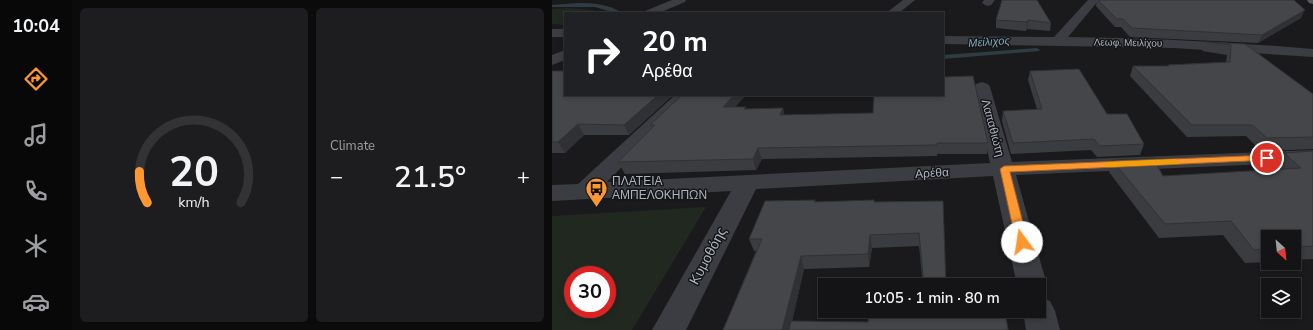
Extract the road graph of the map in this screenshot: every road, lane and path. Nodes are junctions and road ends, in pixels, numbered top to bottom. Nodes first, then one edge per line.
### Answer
1 (681, 0) edge
2 (910, 0) edge
3 (1094, 0) edge
4 (651, 12) edge
5 (893, 12) edge
6 (552, 33) edge
7 (564, 33) edge
8 (944, 40) edge
9 (1057, 42) junction
10 (1313, 53) edge
11 (564, 55) edge
12 (552, 62) edge
13 (982, 87) dead end
14 (684, 96) edge
15 (1313, 156) edge
16 (1004, 169) junction
17 (748, 182) junction
18 (585, 191) junction
19 (552, 193) edge
20 (1030, 278) edge
21 (1040, 318) edge
22 (669, 330) edge
23 (1043, 330) edge

1 - 4 street
2 - 5 street
3 - 9 street
6 - 7 street
8 - 9 street, Λεωφ. Μειλίχου
9 - 10 street, Λεωφ. Μειλίχου
11 - 12 street
13 - 16 street, Λαπαθιώτη
14 - 18 street
15 - 16 street, Αρέθα
16 - 17 street, Αρέθα
16 - 20 street, Λαπαθιώτη
17 - 18 street, Αρέθα
17 - 22 street, Κυμοθόης
18 - 19 street, Αρέθα
21 - 23 street

